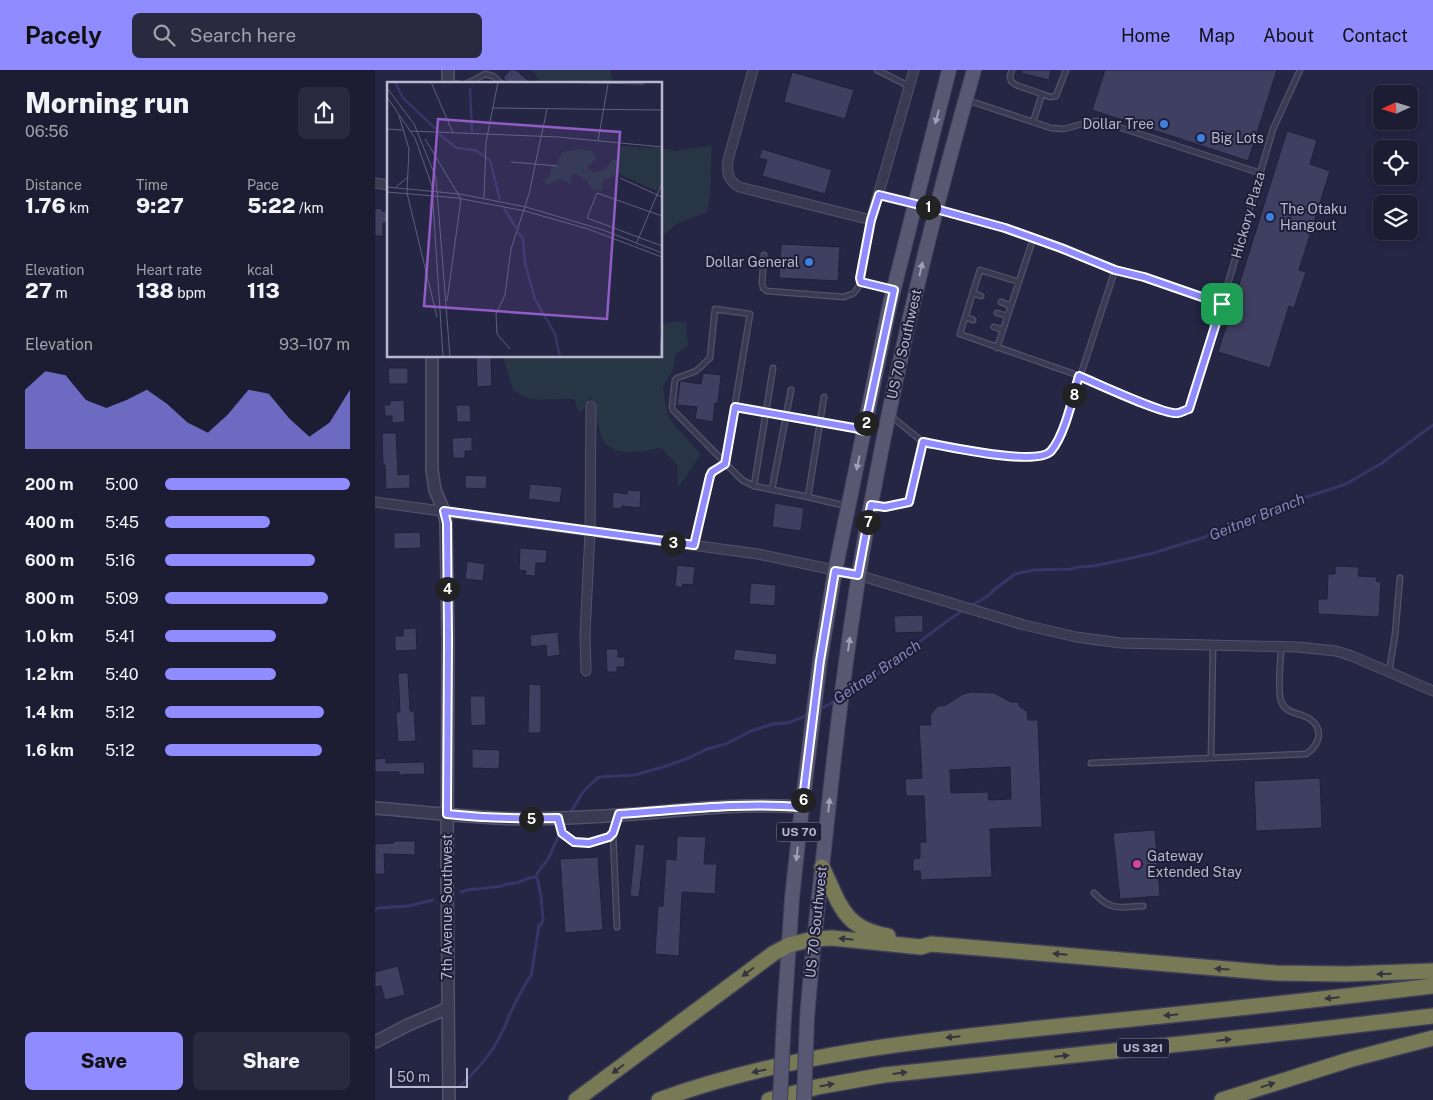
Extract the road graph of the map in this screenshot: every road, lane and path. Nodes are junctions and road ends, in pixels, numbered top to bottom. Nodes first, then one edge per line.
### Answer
1 (753, 70) edge
2 (877, 70) edge
3 (914, 70) edge
4 (949, 70) edge
5 (974, 70) edge
6 (1012, 70) edge
7 (1066, 70) edge
8 (1300, 70) edge
9 (470, 82) edge
10 (500, 82) edge
11 (909, 86) junction
12 (1042, 94) junction
13 (965, 100) junction
14 (1033, 122) junction
15 (1260, 173) junction
16 (879, 195) junction
17 (915, 204) junction
18 (936, 209) junction
19 (871, 220) junction
20 (1033, 239) junction
21 (764, 254) dead end
22 (1115, 270) junction
23 (861, 282) junction
24 (1019, 282) junction
25 (894, 290) junction
26 (973, 293) junction
27 (981, 296) dead end
28 (1001, 302) dead end
29 (1222, 304) junction
30 (970, 305) junction
31 (1011, 306) junction
32 (977, 307) dead end
33 (997, 313) dead end
34 (1007, 316) junction
35 (966, 317) junction
36 (973, 320) dead end
37 (994, 327) dead end
38 (1003, 330) junction
39 (997, 348) junction
40 (432, 358) edge
41 (773, 368) dead end
42 (1079, 376) junction
43 (791, 390) dead end
44 (824, 397) dead end
45 (591, 406) dead end
46 (735, 407) junction
47 (766, 412) junction
48 (888, 414) junction
49 (787, 416) junction
50 (820, 422) junction
51 (864, 431) junction
52 (923, 442) junction
53 (725, 464) junction
54 (754, 486) junction
55 (772, 489) junction
56 (808, 497) junction
57 (375, 502) edge
58 (871, 505) junction
59 (848, 506) junction
60 (444, 511) junction
61 (590, 532) junction
62 (694, 545) junction
63 (835, 571) junction
64 (858, 575) junction
65 (1400, 578) dead end
66 (1213, 645) junction
67 (1281, 646) junction
68 (586, 671) dead end
69 (1389, 672) junction
70 (1433, 691) edge
71 (1211, 758) junction
72 (1091, 763) dead end
73 (802, 807) junction
74 (375, 808) edge
75 (447, 814) junction
76 (619, 814) junction
77 (558, 818) junction
78 (613, 833) junction
79 (821, 867) junction
80 (1094, 894) dead end
81 (1143, 906) dead end
82 (617, 927) dead end
83 (813, 939) junction
84 (931, 944) junction
85 (789, 945) junction
86 (1433, 971) edge
87 (1433, 986) edge
88 (448, 1008) junction
89 (1433, 1016) edge
90 (1433, 1038) edge
91 (375, 1042) edge
92 (449, 1100) edge
93 (576, 1100) edge
94 (659, 1100) edge
95 (769, 1100) edge
96 (780, 1100) edge
97 (804, 1100) edge
98 (1222, 1100) edge

1 - 19 street
2 - 11 lane
3 - 11 street
4 -> 17 main road, US 70 Southwest / US 70
5 - 13 main road, US 70 Southwest / US 70
6 - 12 lane
7 - 12 lane
8 - 15 lane, Hickory Plaza
9 - 10 lane
11 - 16 street
12 - 14 lane
13 - 14 lane
13 - 18 main road, US 70 Southwest / US 70
14 - 15 lane
15 - 29 lane, Hickory Plaza
16 - 17 street
16 - 19 street
17 - 18 street
17 - 25 main road, US 70 Southwest / US 70
18 - 20 lane
48 -> 18 main road, US 70 Southwest / US 70
19 - 23 lane
20 - 22 lane
20 - 24 lane
21 - 23 lane
22 - 29 lane
22 - 42 lane
23 - 25 lane
24 - 26 lane
24 - 31 lane
25 - 51 main road, US 70 Southwest / US 70
26 - 27 lane
26 - 30 lane
28 - 31 lane
29 - 42 lane, Hickory Plaza
30 - 32 lane
30 - 35 lane
31 - 34 lane
33 - 34 lane
34 - 38 lane
35 - 36 lane
35 - 39 lane, Hickory Plaza
37 - 38 lane
38 - 39 lane
39 - 42 lane, Hickory Plaza
40 - 60 street, 7th Avenue Southwest
41 - 47 lane
42 - 52 lane
43 - 49 lane
44 - 50 lane
45 - 61 street
46 - 47 lane
46 - 53 lane
46 - 53 lane
47 - 49 lane
47 - 54 lane
48 - 52 lane
48 - 58 main road, US 70 Southwest / US 70
49 - 50 lane
49 - 55 lane
50 - 51 lane
50 - 56 lane
51 -> 59 main road, US 70 Southwest / US 70
52 - 58 lane
53 - 54 lane
53 - 62 lane
54 - 55 lane
55 - 56 lane
56 - 59 lane
57 - 60 street
58 - 64 main road, US 70 Southwest / US 70
59 - 63 main road, US 70 Southwest / US 70
60 - 61 street
60 - 75 street, 7th Avenue Southwest
61 - 62 street
61 - 68 street
62 - 63 street
63 - 64 street
63 - 73 main road, US 70 Southwest / US 70
64 - 66 street
79 -> 64 main road, US 70 Southwest / US 70
65 - 69 lane
66 - 67 street
66 - 71 lane
67 - 69 street
67 - 71 lane
69 - 70 street
71 - 72 lane
73 - 76 street
73 -> 85 main road, US 70 Southwest / US 70
74 - 75 street
75 - 77 street
75 - 88 street, 7th Avenue Southwest
76 - 77 street
76 - 78 lane
77 - 78 lane
78 - 82 lane
79 - 83 main road, US 70 Southwest / US 70
79 - 84 highway
80 - 81 lane
84 -> 83 highway
83 - 85 highway
83 - 97 main road, US 70 Southwest / US 70, bridge
86 -> 84 highway
85 -> 93 highway
85 - 96 main road, US 70 Southwest / US 70, bridge
87 -> 94 highway, US 321
88 - 91 street
88 - 92 street, 7th Avenue Southwest
95 -> 89 highway, US 321
98 -> 90 highway

